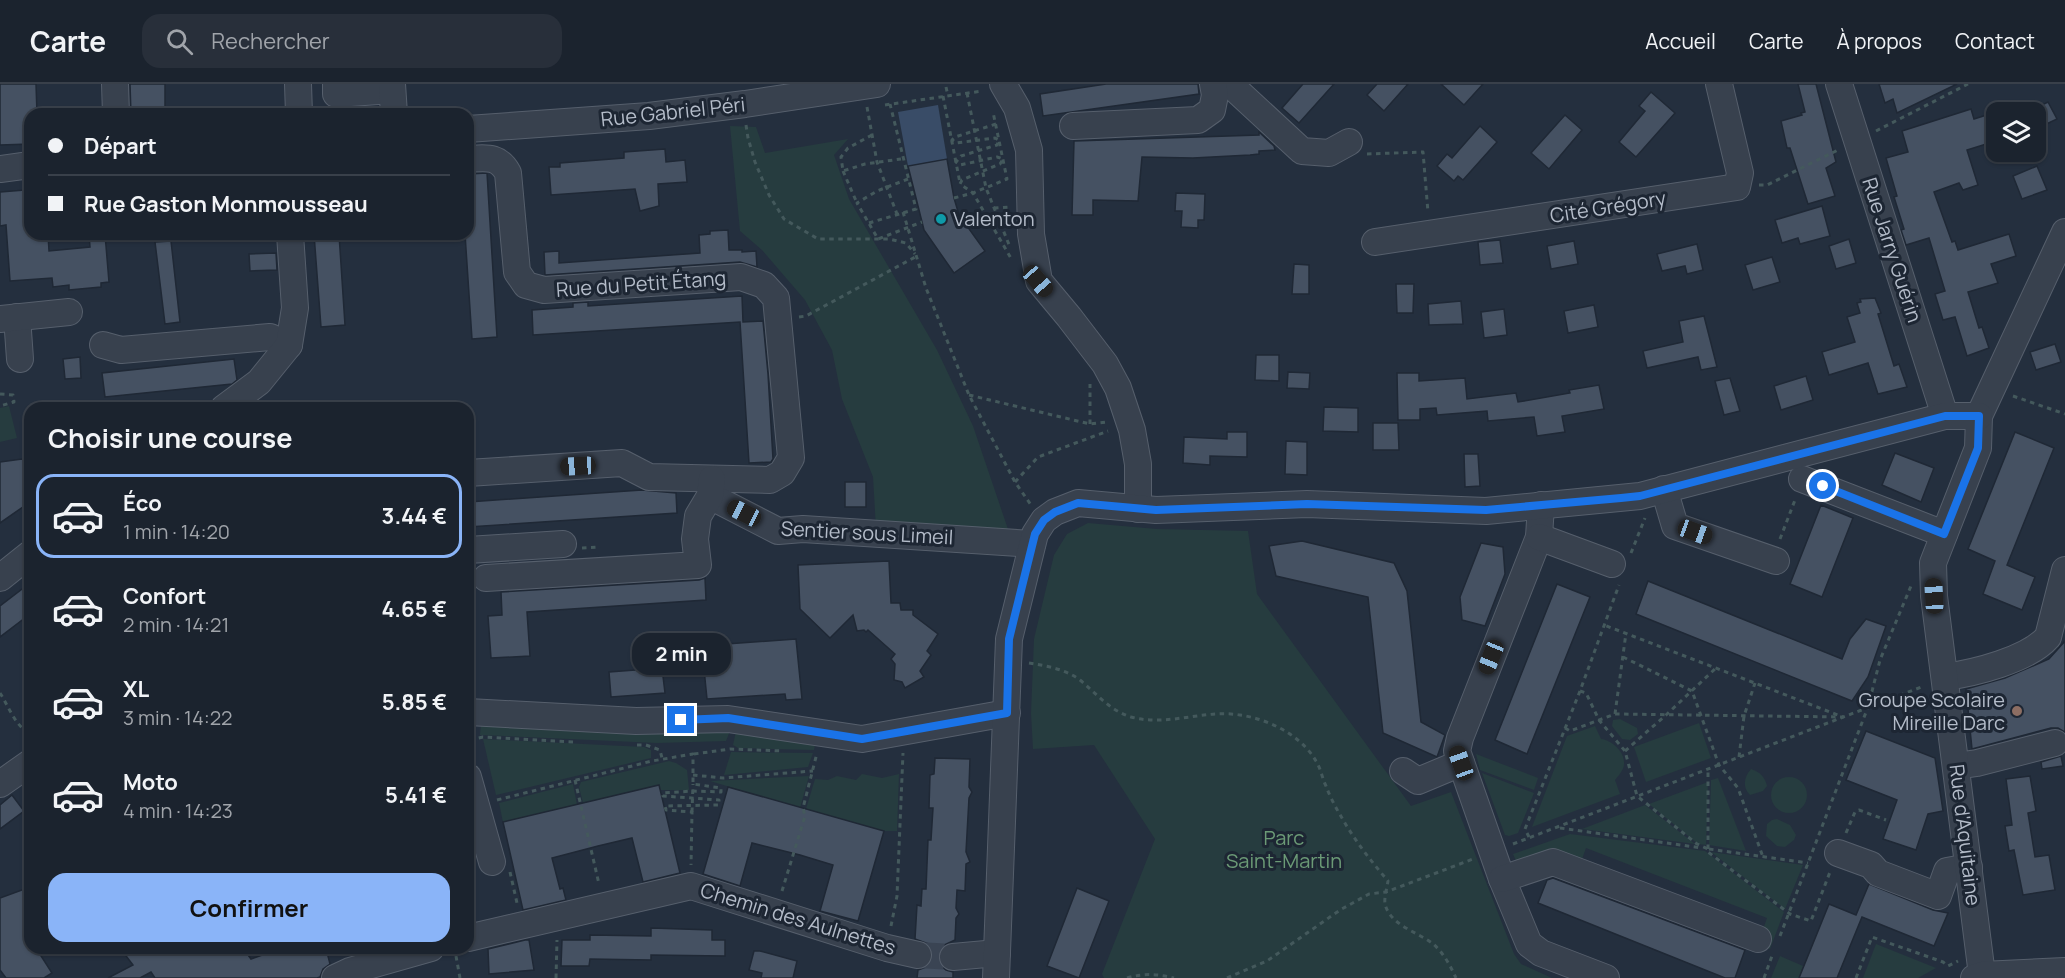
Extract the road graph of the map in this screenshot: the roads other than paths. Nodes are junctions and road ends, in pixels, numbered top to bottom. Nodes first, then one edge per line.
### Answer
1 (115, 84) edge
2 (298, 84) edge
3 (336, 84) edge
4 (877, 84) edge
5 (1213, 84) edge
6 (1235, 84) edge
7 (1719, 84) edge
8 (1839, 84) edge
9 (996, 87) edge
10 (393, 96) edge
11 (116, 108) edge
12 (298, 108) edge
13 (1073, 126) dead end
14 (474, 129) edge
15 (1349, 142) road end
16 (474, 159) edge
17 (24, 166) edge
18 (0, 169) edge
19 (2065, 232) edge
20 (290, 240) edge
21 (1375, 242) dead end
22 (69, 312) dead end
23 (9, 318) edge
24 (103, 345) dead end
25 (289, 345) junction
26 (20, 359) dead end
27 (232, 402) edge
28 (1945, 416) junction
29 (1979, 416) junction
30 (474, 473) edge
31 (1802, 479) road end
32 (711, 487) junction
33 (1652, 492) junction
34 (1541, 505) junction
35 (1138, 509) junction
36 (1944, 534) junction
37 (1539, 537) junction
38 (563, 544) road end
39 (1032, 544) junction
40 (474, 550) edge
41 (24, 559) edge
42 (1774, 561) road end
43 (1620, 568) road end
44 (2065, 570) edge
45 (0, 578) edge
46 (486, 578) dead end
47 (1945, 677) junction
48 (474, 712) edge
49 (1007, 713) junction
50 (2055, 743) dead end
51 (1461, 763) junction
52 (1956, 766) junction
53 (24, 768) edge
54 (1403, 771) dead end
55 (0, 784) edge
56 (474, 802) edge
57 (1838, 853) road end
58 (492, 862) road end
59 (1969, 867) junction
60 (1502, 879) junction
61 (474, 937) edge
62 (1769, 945) road end
63 (997, 952) junction
64 (410, 954) edge
65 (918, 955) tunnel mouth
66 (953, 957) tunnel mouth
67 (1979, 971) edge
68 (2065, 971) edge
69 (2038, 975) edge
70 (335, 978) edge
71 (996, 978) edge
72 (1606, 978) edge

1 - 11 street
2 - 12 street
3 - 10 street
4 - 14 street, Rue Gabriel Péri
5 - 13 street
6 - 15 street
7 - 21 street, Cité Grégory
8 - 28 street, Rue Jarry Guérin
9 - 35 street
16 - 32 street, Rue du Petit Étang
17 - 18 street
19 - 29 street
20 - 25 street
22 - 23 street
23 - 26 street
24 - 25 street
25 - 27 street
28 - 29 street
28 - 33 street
29 - 36 street, Rue d'Aquitaine
30 - 32 street, Rue du Petit Étang
31 - 36 street
32 - 39 street, Sentier sous Limeil
32 - 46 street
33 - 34 street
33 - 42 street
34 - 35 street
34 - 37 street
35 - 39 street
36 - 47 street, Rue d'Aquitaine
37 - 43 street
37 - 51 street
38 - 40 street
39 - 49 street
41 - 45 street
44 - 47 street
47 - 52 street, Rue d'Aquitaine
48 - 49 street
49 - 63 street
50 - 52 street
51 - 54 street
51 - 60 street
52 - 59 street, Rue d'Aquitaine
53 - 55 street
56 - 58 street
57 - 59 street
59 - 67 street, Rue d'Aquitaine
60 - 62 street
60 - 72 street
61 - 65 street, Chemin des Aulnettes
63 - 66 street
63 - 71 street
64 - 70 street
67 - 69 street
68 - 69 street

